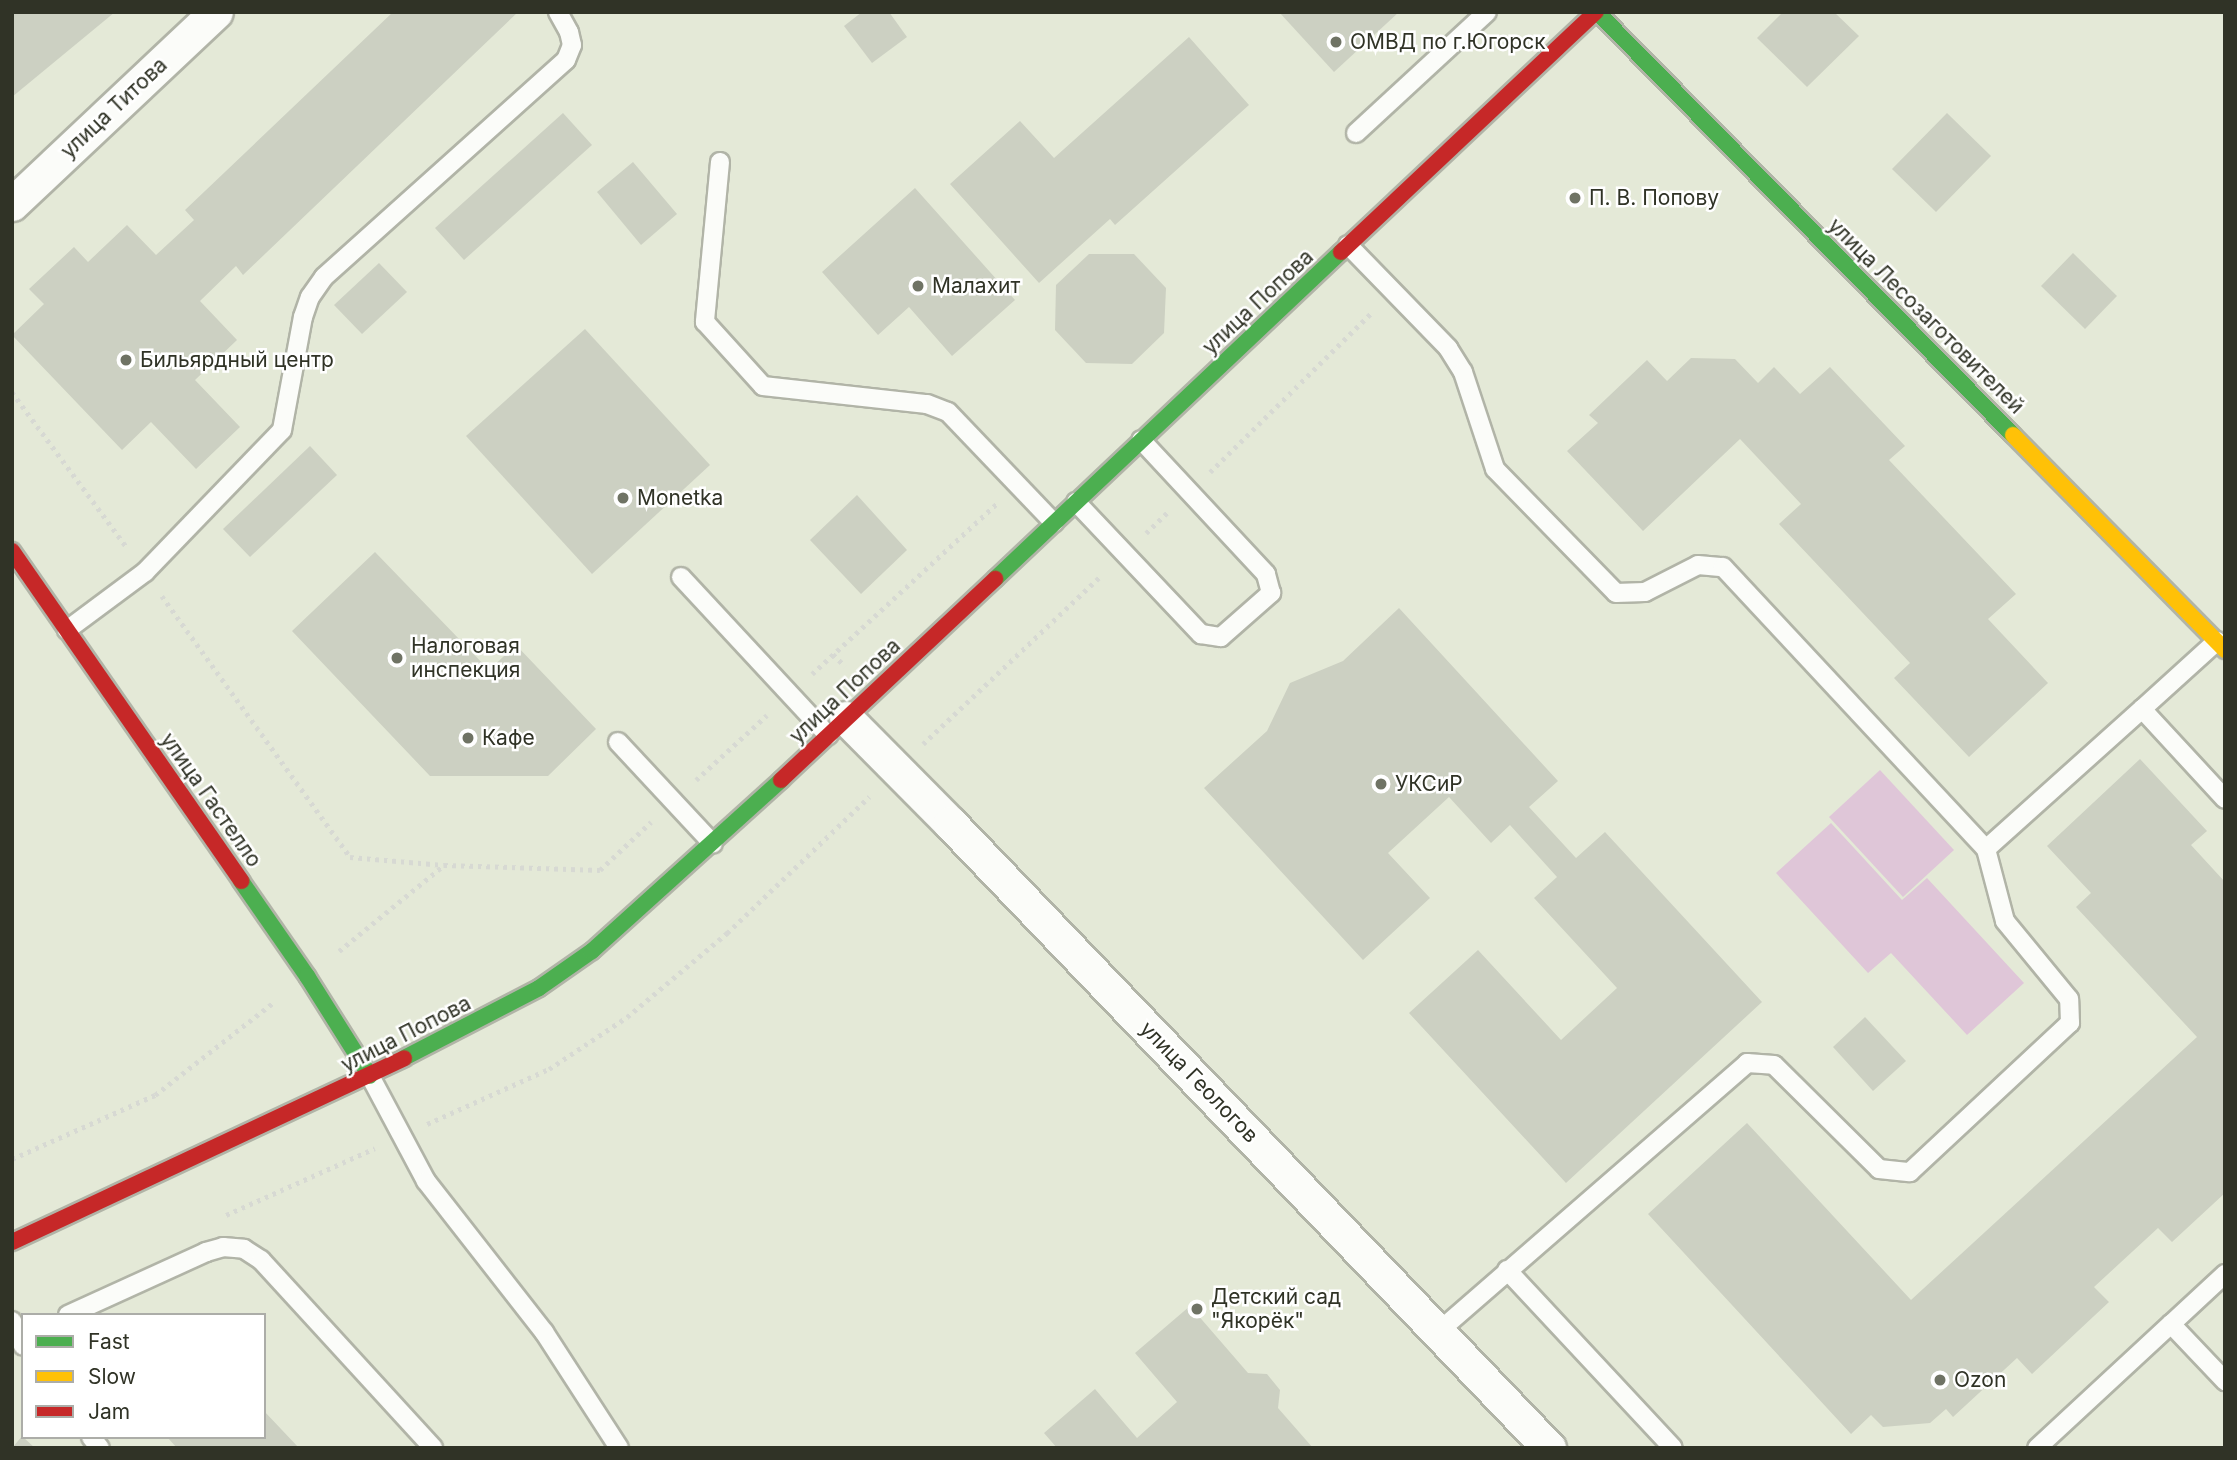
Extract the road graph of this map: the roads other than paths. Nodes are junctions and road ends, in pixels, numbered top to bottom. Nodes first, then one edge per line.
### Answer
1 (216, 12) edge
2 (558, 12) edge
3 (1488, 12) edge
4 (1597, 12) edge
5 (1356, 133) dead end
6 (720, 162) dead end
7 (12, 204) edge
8 (1348, 246) junction
9 (1141, 440) junction
10 (1076, 502) junction
11 (1054, 523) junction
12 (12, 551) edge
13 (681, 577) dead end
14 (67, 630) junction
15 (2221, 646) edge
16 (2142, 709) junction
17 (837, 727) junction
18 (618, 742) dead end
19 (2225, 799) edge
20 (713, 844) junction
21 (1986, 849) junction
22 (370, 1076) junction
23 (12, 1242) edge
24 (1507, 1270) junction
25 (2225, 1273) edge
26 (72, 1313) edge
27 (2171, 1324) junction
28 (1438, 1332) junction
29 (2225, 1381) edge
30 (433, 1448) edge
31 (620, 1448) edge
32 (1549, 1448) edge
33 (1673, 1448) edge
34 (2037, 1448) edge

1 - 7 street, улица Титова
2 - 14 lane
3 - 5 lane
4 - 8 main road, улица Попова
4 - 15 main road, улица Лесозаготовителей
6 - 11 lane
8 - 9 main road, улица Попова
8 - 21 lane
9 - 10 main road, улица Попова
9 - 10 lane
10 - 11 main road, улица Попова
11 - 17 main road, улица Попова
12 - 14 main road, улица Гастелло
13 - 17 lane
14 - 22 main road, улица Гастелло
15 - 16 lane
16 - 19 lane
16 - 21 lane
17 - 20 main road, улица Попова
17 - 28 street, улица Геологов
18 - 20 lane
20 - 22 main road, улица Попова
21 - 24 lane
22 - 23 main road, улица Попова
22 - 31 lane
24 - 28 lane
24 - 33 lane
25 - 27 lane
26 - 30 lane
27 - 29 lane
27 - 34 lane
28 - 32 street, улица Геологов

